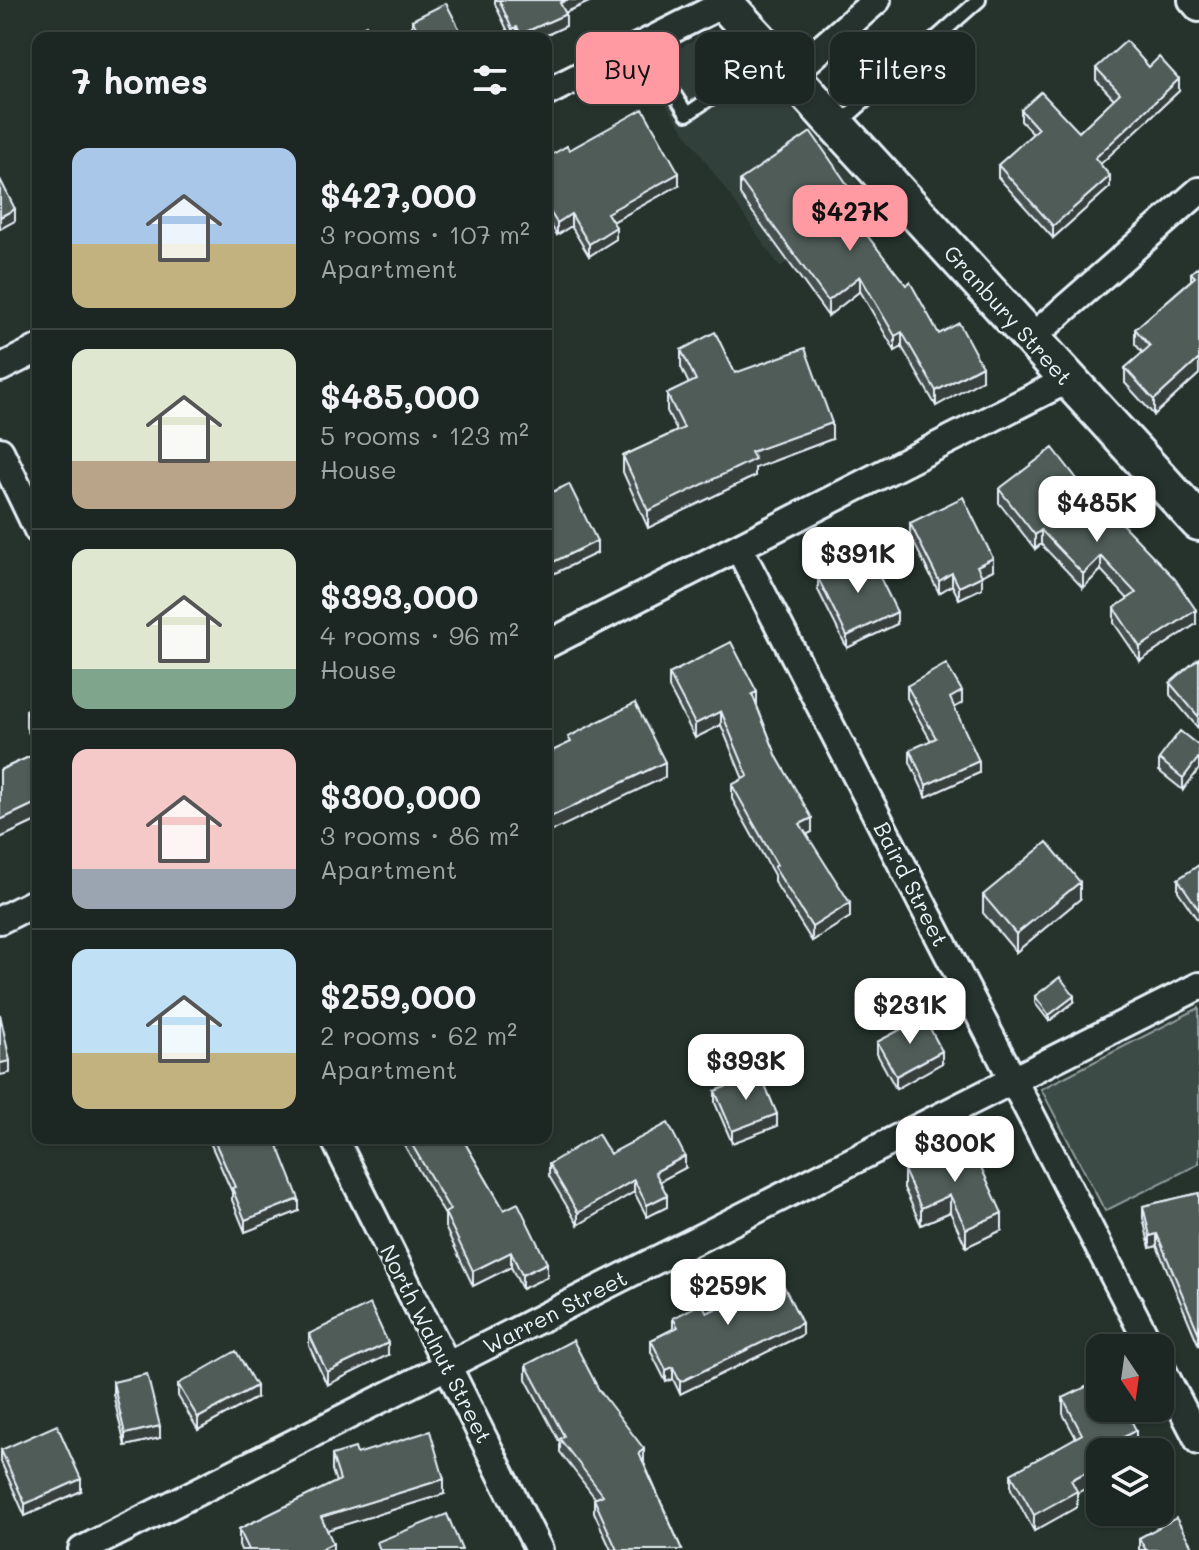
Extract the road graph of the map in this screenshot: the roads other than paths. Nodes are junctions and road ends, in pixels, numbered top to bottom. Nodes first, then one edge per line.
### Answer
1 (877, 0) edge
2 (979, 0) edge
3 (1192, 0) edge
4 (723, 2) edge
5 (1199, 8) edge
6 (666, 32) edge
7 (751, 32) edge
8 (814, 43) edge
9 (576, 78) edge
10 (552, 90) edge
11 (814, 100) edge
12 (679, 102) edge
13 (706, 104) edge
14 (837, 126) junction
15 (1199, 191) edge
16 (1029, 340) junction
17 (32, 352) edge
18 (0, 368) edge
19 (1067, 380) junction
20 (0, 451) edge
21 (32, 518) edge
22 (1199, 522) edge
23 (739, 548) junction
24 (552, 642) edge
25 (32, 904) edge
26 (0, 920) edge
27 (1199, 986) edge
28 (1013, 1082) junction
29 (337, 1144) edge
30 (1144, 1334) edge
31 (446, 1367) junction
32 (1174, 1393) edge
33 (1199, 1441) edge
34 (82, 1550) edge
35 (539, 1550) edge

1 - 8 street
2 - 14 lane
3 - 5 street
4 - 6 street
4 - 7 street, Granbury Street
9 - 10 street
11 - 14 street, Granbury Street
12 - 13 lane
14 - 16 street, Granbury Street
15 - 16 street
16 - 19 street, Granbury Street
17 - 18 street
19 - 22 street, Granbury Street
19 - 23 street
20 - 21 street
23 - 24 street
23 - 28 street, Baird Street
25 - 26 street
27 - 28 street, Warren Street
28 - 30 street, Baird Street
28 - 31 street, Warren Street
29 - 31 street, North Walnut Street
31 - 34 street, Warren Street
31 - 35 street, North Walnut Street
32 - 33 street

